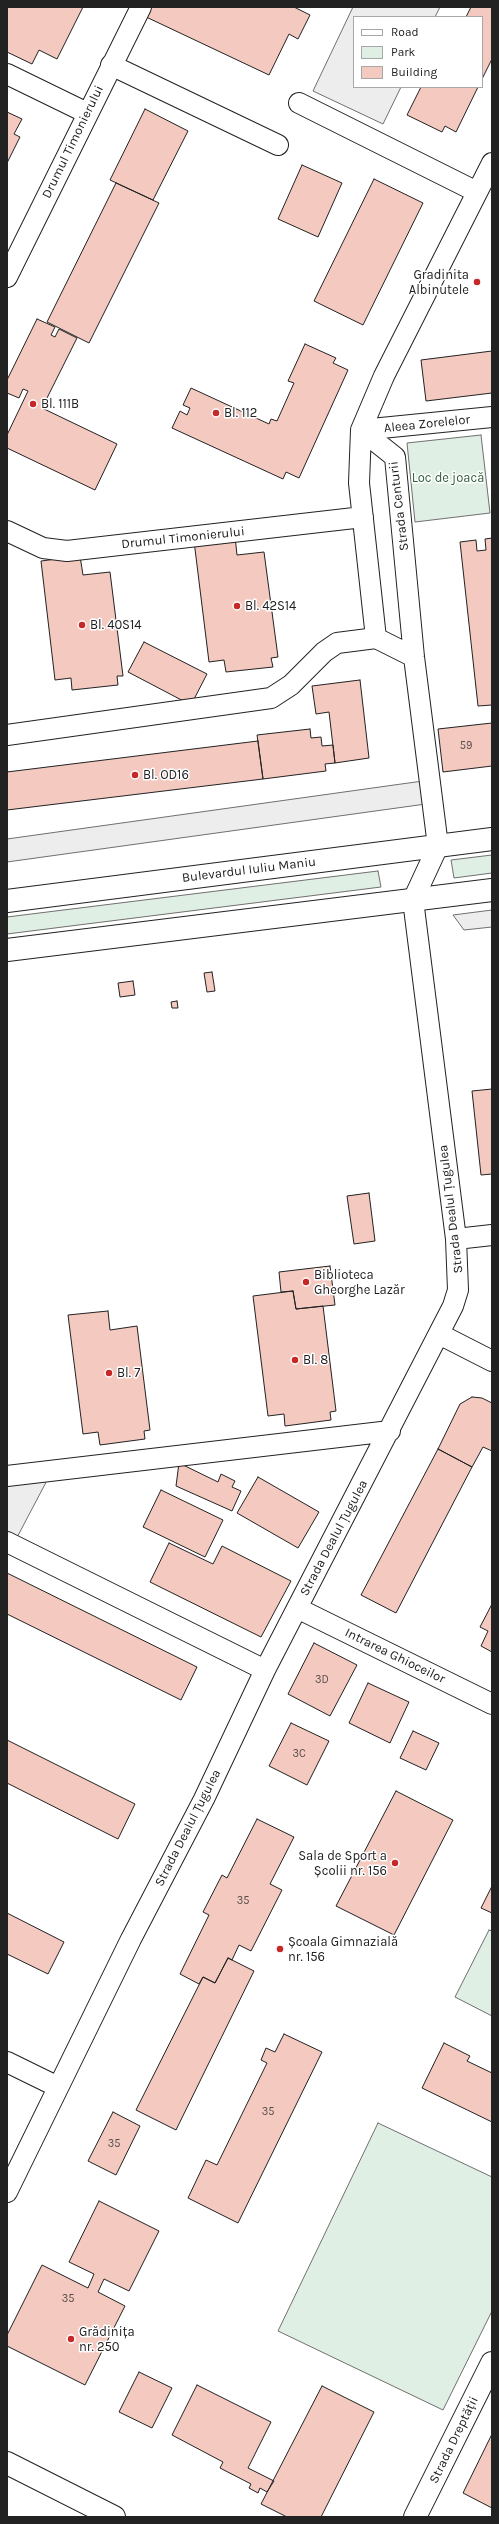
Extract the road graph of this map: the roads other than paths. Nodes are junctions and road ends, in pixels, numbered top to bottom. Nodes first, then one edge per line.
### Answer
1 (140, 7) edge
2 (111, 65) junction
3 (7, 74) edge
4 (299, 103) dead end
5 (87, 113) junction
6 (278, 145) dead end
7 (492, 163) edge
8 (477, 192) junction
9 (7, 277) edge
10 (492, 417) edge
11 (361, 430) junction
12 (363, 517) junction
13 (7, 531) edge
14 (376, 638) junction
15 (414, 657) junction
16 (7, 736) edge
17 (492, 839) edge
18 (438, 846) junction
19 (492, 890) edge
20 (7, 900) edge
21 (413, 900) junction
22 (7, 950) edge
23 (492, 1235) edge
24 (456, 1239) junction
25 (439, 1334) junction
26 (492, 1362) edge
27 (390, 1431) junction
28 (7, 1476) edge
29 (7, 1542) edge
30 (297, 1608) junction
31 (265, 1670) junction
32 (492, 1704) edge
33 (7, 2062) edge
34 (58, 2087) junction
35 (7, 2192) edge
36 (492, 2363) edge
37 (7, 2463) edge
38 (114, 2517) edge
39 (415, 2517) edge

1 - 2 street, Drumul Timonierului
2 - 5 street, Drumul Timonierului
2 - 6 street
3 - 5 street
4 - 8 street
5 - 9 street, Drumul Timonierului
7 - 8 street
8 - 11 street
10 - 11 street, Aleea Zorelelor
11 - 12 street
11 - 15 street, Strada Centurii
12 - 13 street, Drumul Timonierului
12 - 14 street
14 - 15 street
14 - 16 street
15 - 18 street, Strada Centurii
17 - 18 main road, Bulevardul Iuliu Maniu
18 - 20 main road, Bulevardul Iuliu Maniu
18 - 21 street
19 - 21 main road
21 - 22 main road
21 - 24 street, Strada Dealul Țugulea
23 - 24 street
24 - 25 street, Strada Dealul Țugulea
25 - 26 street
25 - 27 street, Strada Dealul Țugulea
27 - 28 street
27 - 30 street, Strada Dealul Țugulea
29 - 31 street
30 - 31 street, Strada Dealul Țugulea
30 - 32 street, Intrarea Ghioceilor
31 - 34 street, Strada Dealul Țugulea
33 - 34 street
34 - 35 street, Strada Dealul Țugulea
36 - 39 main road, Strada Dreptății
37 - 38 main road

